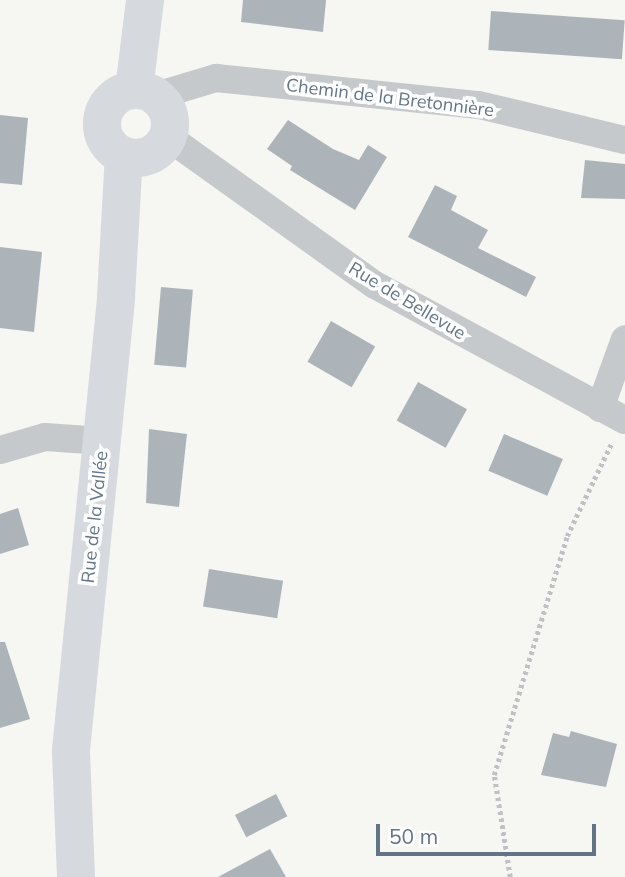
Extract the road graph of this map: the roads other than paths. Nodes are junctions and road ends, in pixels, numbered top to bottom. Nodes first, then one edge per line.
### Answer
1 (145, 0) edge
2 (145, 93) junction
3 (167, 137) junction
4 (625, 140) edge
5 (124, 156) junction
6 (625, 339) edge
7 (616, 416) edge
8 (103, 441) junction
9 (0, 450) edge
10 (76, 877) edge

1 - 2 street
2 - 3 street
2 - 4 street, Chemin de la Bretonnière
2 - 5 street
3 - 5 street
3 - 7 street, Rue de Bellevue
5 - 8 street, Rue de la Vallée
6 - 7 street
8 - 9 street
8 - 10 street, Rue de la Vallée

